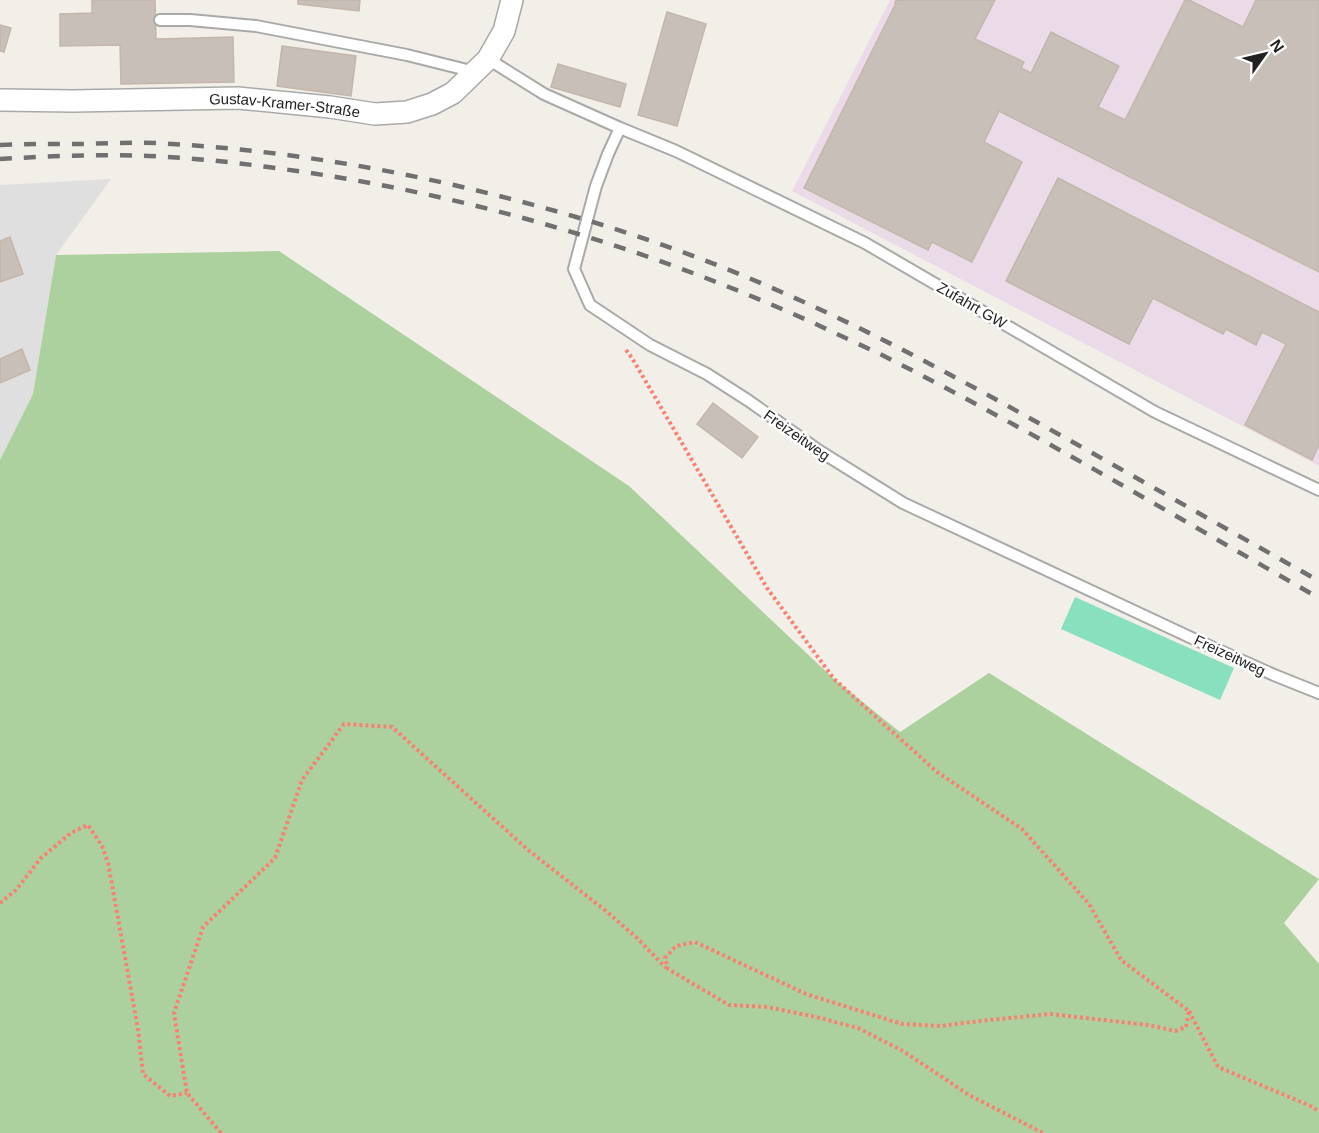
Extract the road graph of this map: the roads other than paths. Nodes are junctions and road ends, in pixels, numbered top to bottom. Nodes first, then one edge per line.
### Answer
1 (512, 0) edge
2 (160, 20) dead end
3 (482, 66) junction
4 (0, 100) edge
5 (621, 128) junction
6 (1319, 490) edge
7 (1319, 693) edge

1 - 3 street, Gustav-Kramer-Straße
2 - 3 lane
3 - 4 street, Gustav-Kramer-Straße
3 - 5 lane
5 - 6 lane, Zufahrt GW
5 - 7 lane, Freizeitweg

